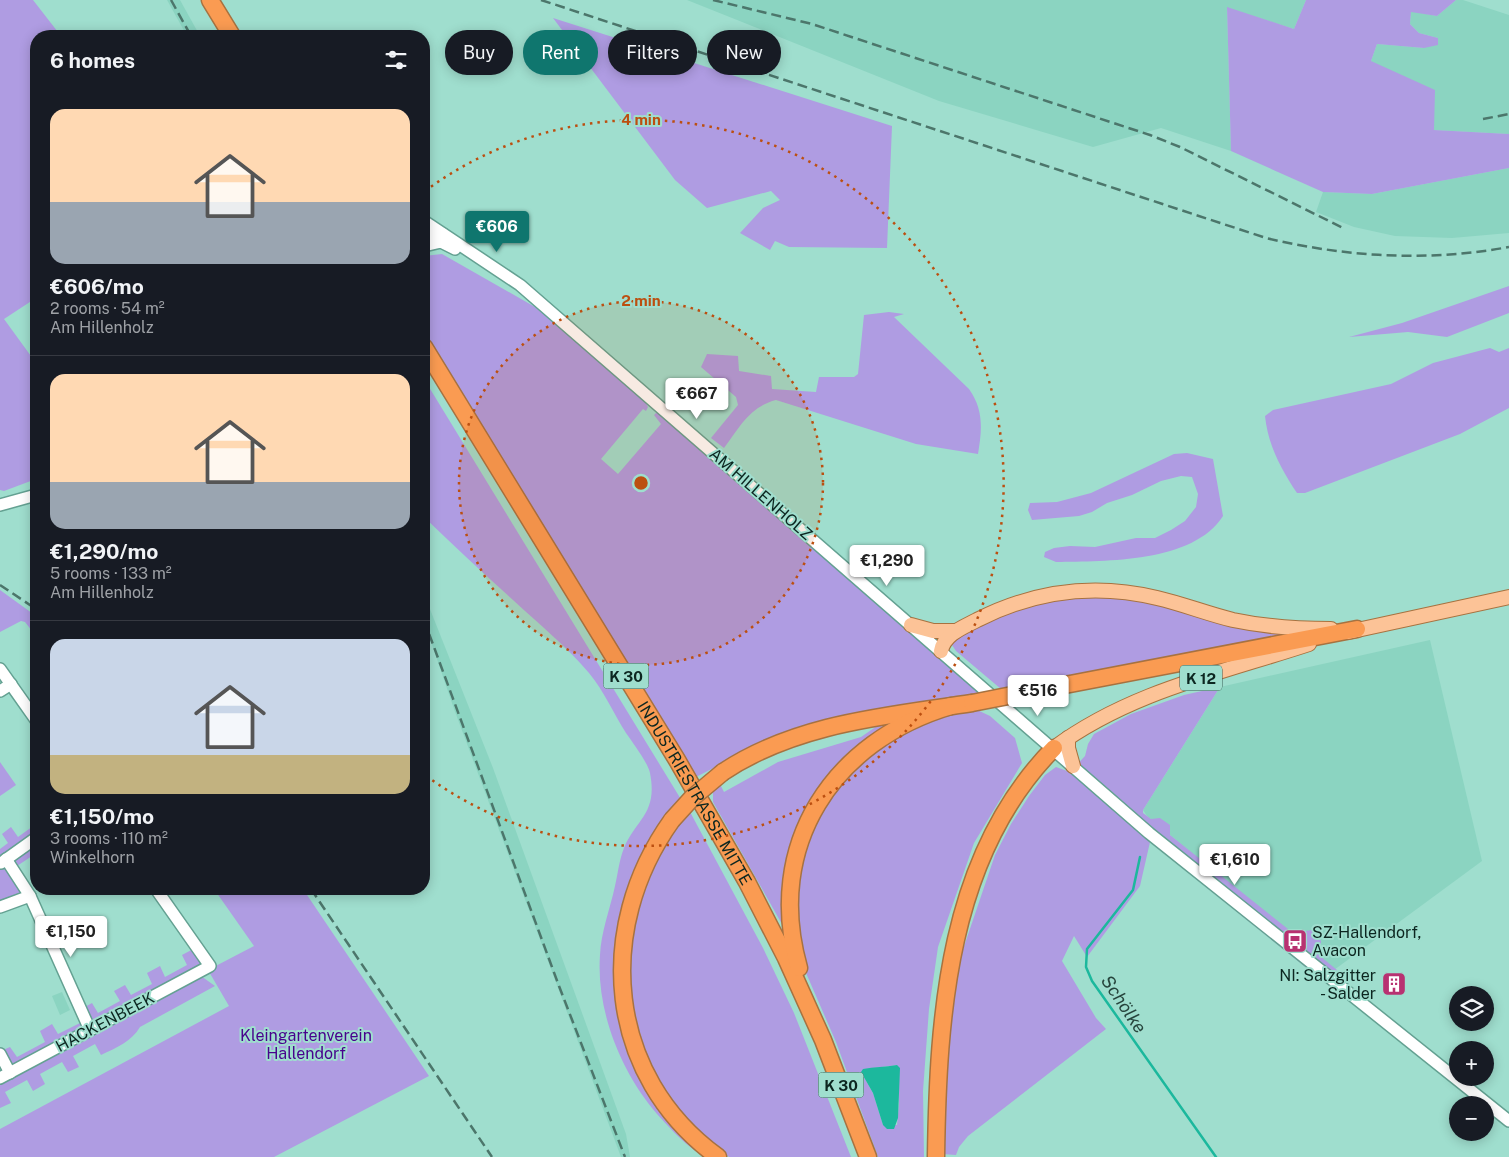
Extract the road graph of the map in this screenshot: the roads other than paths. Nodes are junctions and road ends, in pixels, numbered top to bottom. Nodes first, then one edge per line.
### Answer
1 (210, 0) edge
2 (228, 30) edge
3 (430, 225) edge
4 (430, 234) edge
5 (445, 235) junction
6 (430, 245) edge
7 (530, 295) junction
8 (430, 357) edge
9 (30, 497) edge
10 (0, 505) edge
11 (1509, 597) edge
12 (911, 625) junction
13 (1357, 629) junction
14 (956, 631) junction
15 (941, 650) junction
16 (0, 669) edge
17 (11, 684) junction
18 (0, 691) edge
19 (951, 706) junction
20 (30, 711) edge
21 (1068, 738) junction
22 (1054, 748) junction
23 (1073, 766) junction
24 (30, 842) edge
25 (3, 861) edge
26 (160, 895) edge
27 (30, 896) junction
28 (0, 907) edge
29 (812, 1014) junction
30 (90, 1030) junction
31 (0, 1054) edge
32 (5, 1076) edge
33 (1509, 1122) edge
34 (718, 1157) edge
35 (868, 1157) edge
36 (936, 1157) edge

1 - 2 highway
3 - 5 street, AM HILLENHOLZ
4 - 5 street
5 - 7 street, AM HILLENHOLZ / K 12
6 - 7 street, AM HILLENHOLZ / K 12
7 - 12 street, AM HILLENHOLZ / K 12
8 - 29 highway, INDUSTRIESTRASSE MITTE / K 30
9 - 10 street
11 - 13 main road, K 12
12 - 14 main road, K 12
12 - 15 street, AM HILLENHOLZ / K 12
13 - 14 main road, K 12
13 - 19 highway, bridge
13 - 21 main road, K 12
14 - 15 main road, K 12
15 - 22 street, AM HILLENHOLZ / K 12
16 - 17 street
17 - 18 street
17 - 20 street
19 - 29 highway
19 - 34 highway, bridge
21 - 22 main road, K 12
21 - 23 main road
22 - 23 street, AM HILLENHOLZ
22 - 36 highway
23 - 33 street, AM HILLENHOLZ
24 - 25 street
25 - 27 street
26 - 30 street, HACKENBEEK
27 - 28 street
27 - 30 street
29 - 35 highway, INDUSTRIESTRASSE MITTE / K 30
30 - 32 street, HACKENBEEK
31 - 32 street

